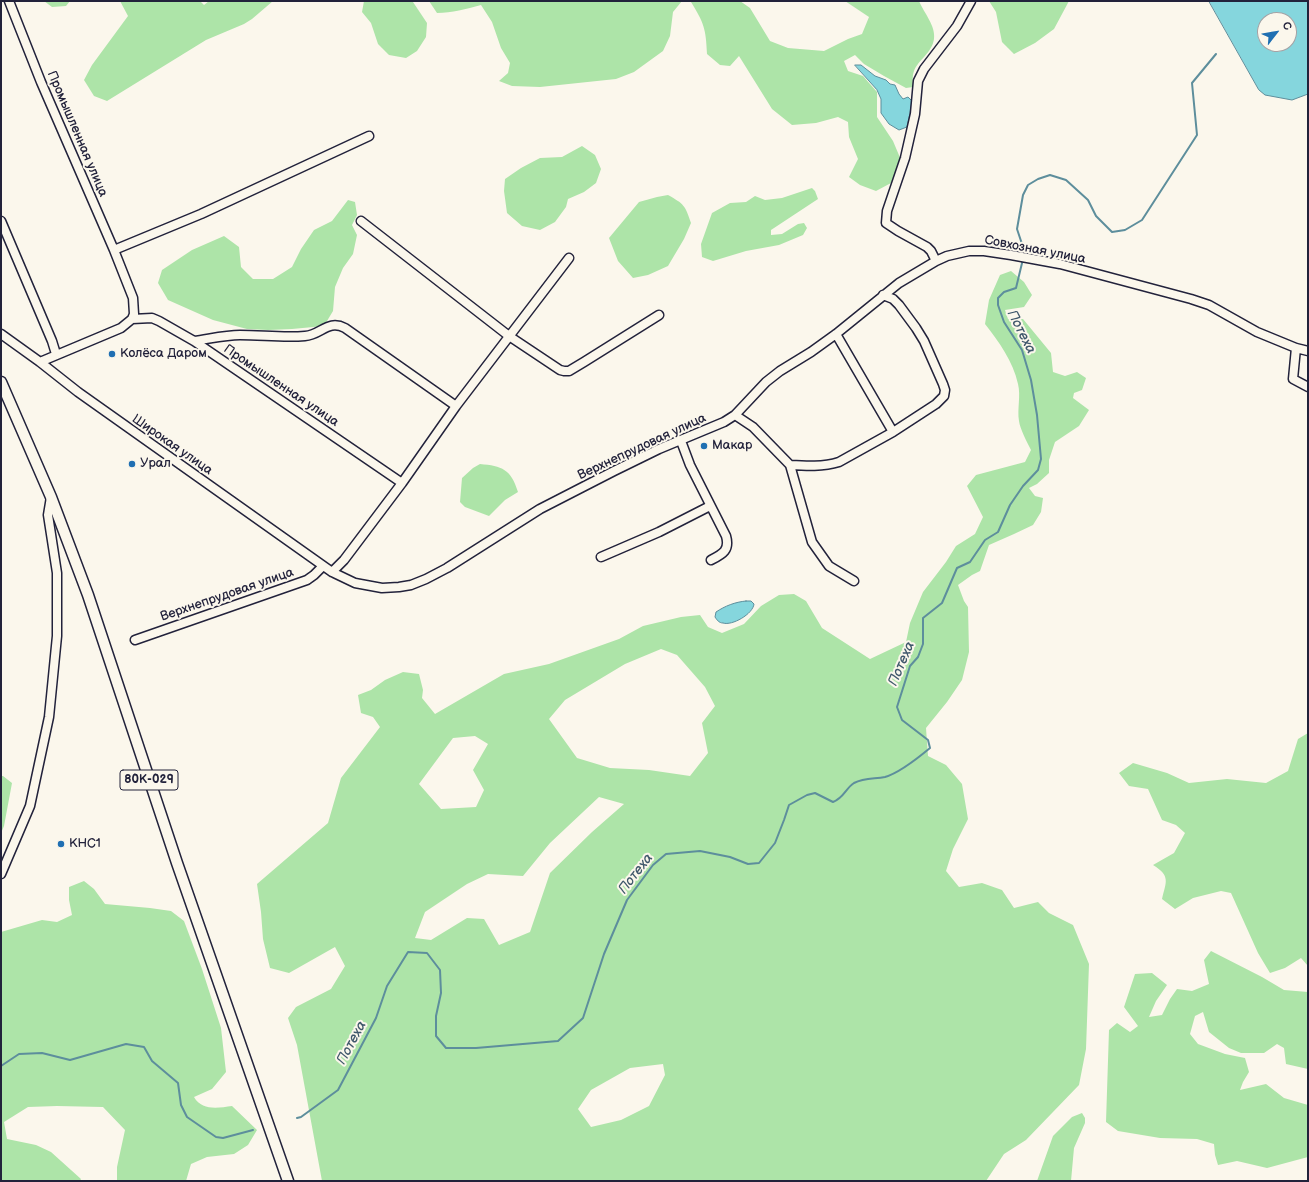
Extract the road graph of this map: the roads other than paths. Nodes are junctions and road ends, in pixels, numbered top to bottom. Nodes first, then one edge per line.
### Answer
1 (9, 1) edge
2 (970, 1) edge
3 (370, 136) dead end
4 (1, 221) edge
5 (361, 221) dead end
6 (114, 250) junction
7 (569, 258) dead end
8 (936, 261) junction
9 (883, 295) junction
10 (659, 315) dead end
11 (132, 319) junction
12 (1, 334) edge
13 (836, 334) junction
14 (509, 336) junction
15 (194, 341) junction
16 (1296, 348) junction
17 (1308, 351) edge
18 (56, 354) junction
19 (40, 362) junction
20 (1, 382) edge
21 (1308, 388) edge
22 (456, 406) junction
23 (734, 415) junction
24 (893, 432) junction
25 (681, 441) junction
26 (790, 465) junction
27 (402, 483) junction
28 (51, 497) junction
29 (710, 506) junction
30 (601, 557) dead end
31 (711, 560) dead end
32 (323, 566) junction
33 (332, 572) junction
34 (854, 581) dead end
35 (135, 640) dead end
36 (1, 874) edge
37 (288, 1181) edge

1 - 6 street, Промышленная улица
2 - 8 street
3 - 6 street
4 - 18 street
5 - 14 street
6 - 11 street, Промышленная улица
7 - 14 street
8 - 9 street, Верхнепрудовая улица
8 - 16 street, Совхозная улица
9 - 13 street, Верхнепрудовая улица
9 - 24 street
10 - 14 street
11 - 15 street, Промышленная улица
11 - 18 street
12 - 19 street, Широкая улица
13 - 23 street, Верхнепрудовая улица
13 - 24 street
14 - 22 street
15 - 22 street
15 - 27 street, Промышленная улица
16 - 17 street, Совхозная улица
16 - 21 street
18 - 19 street
19 - 32 street, Широкая улица
20 - 28 main road, 80К-029
22 - 27 street
23 - 25 street, Верхнепрудовая улица
23 - 26 street
24 - 26 street
25 - 29 street
25 - 33 street, Верхнепрудовая улица
26 - 34 street
27 - 33 street
28 - 36 street
28 - 37 main road, 80К-029
29 - 30 street
29 - 31 street
32 - 33 street, Широкая улица
32 - 35 street, Верхнепрудовая улица

